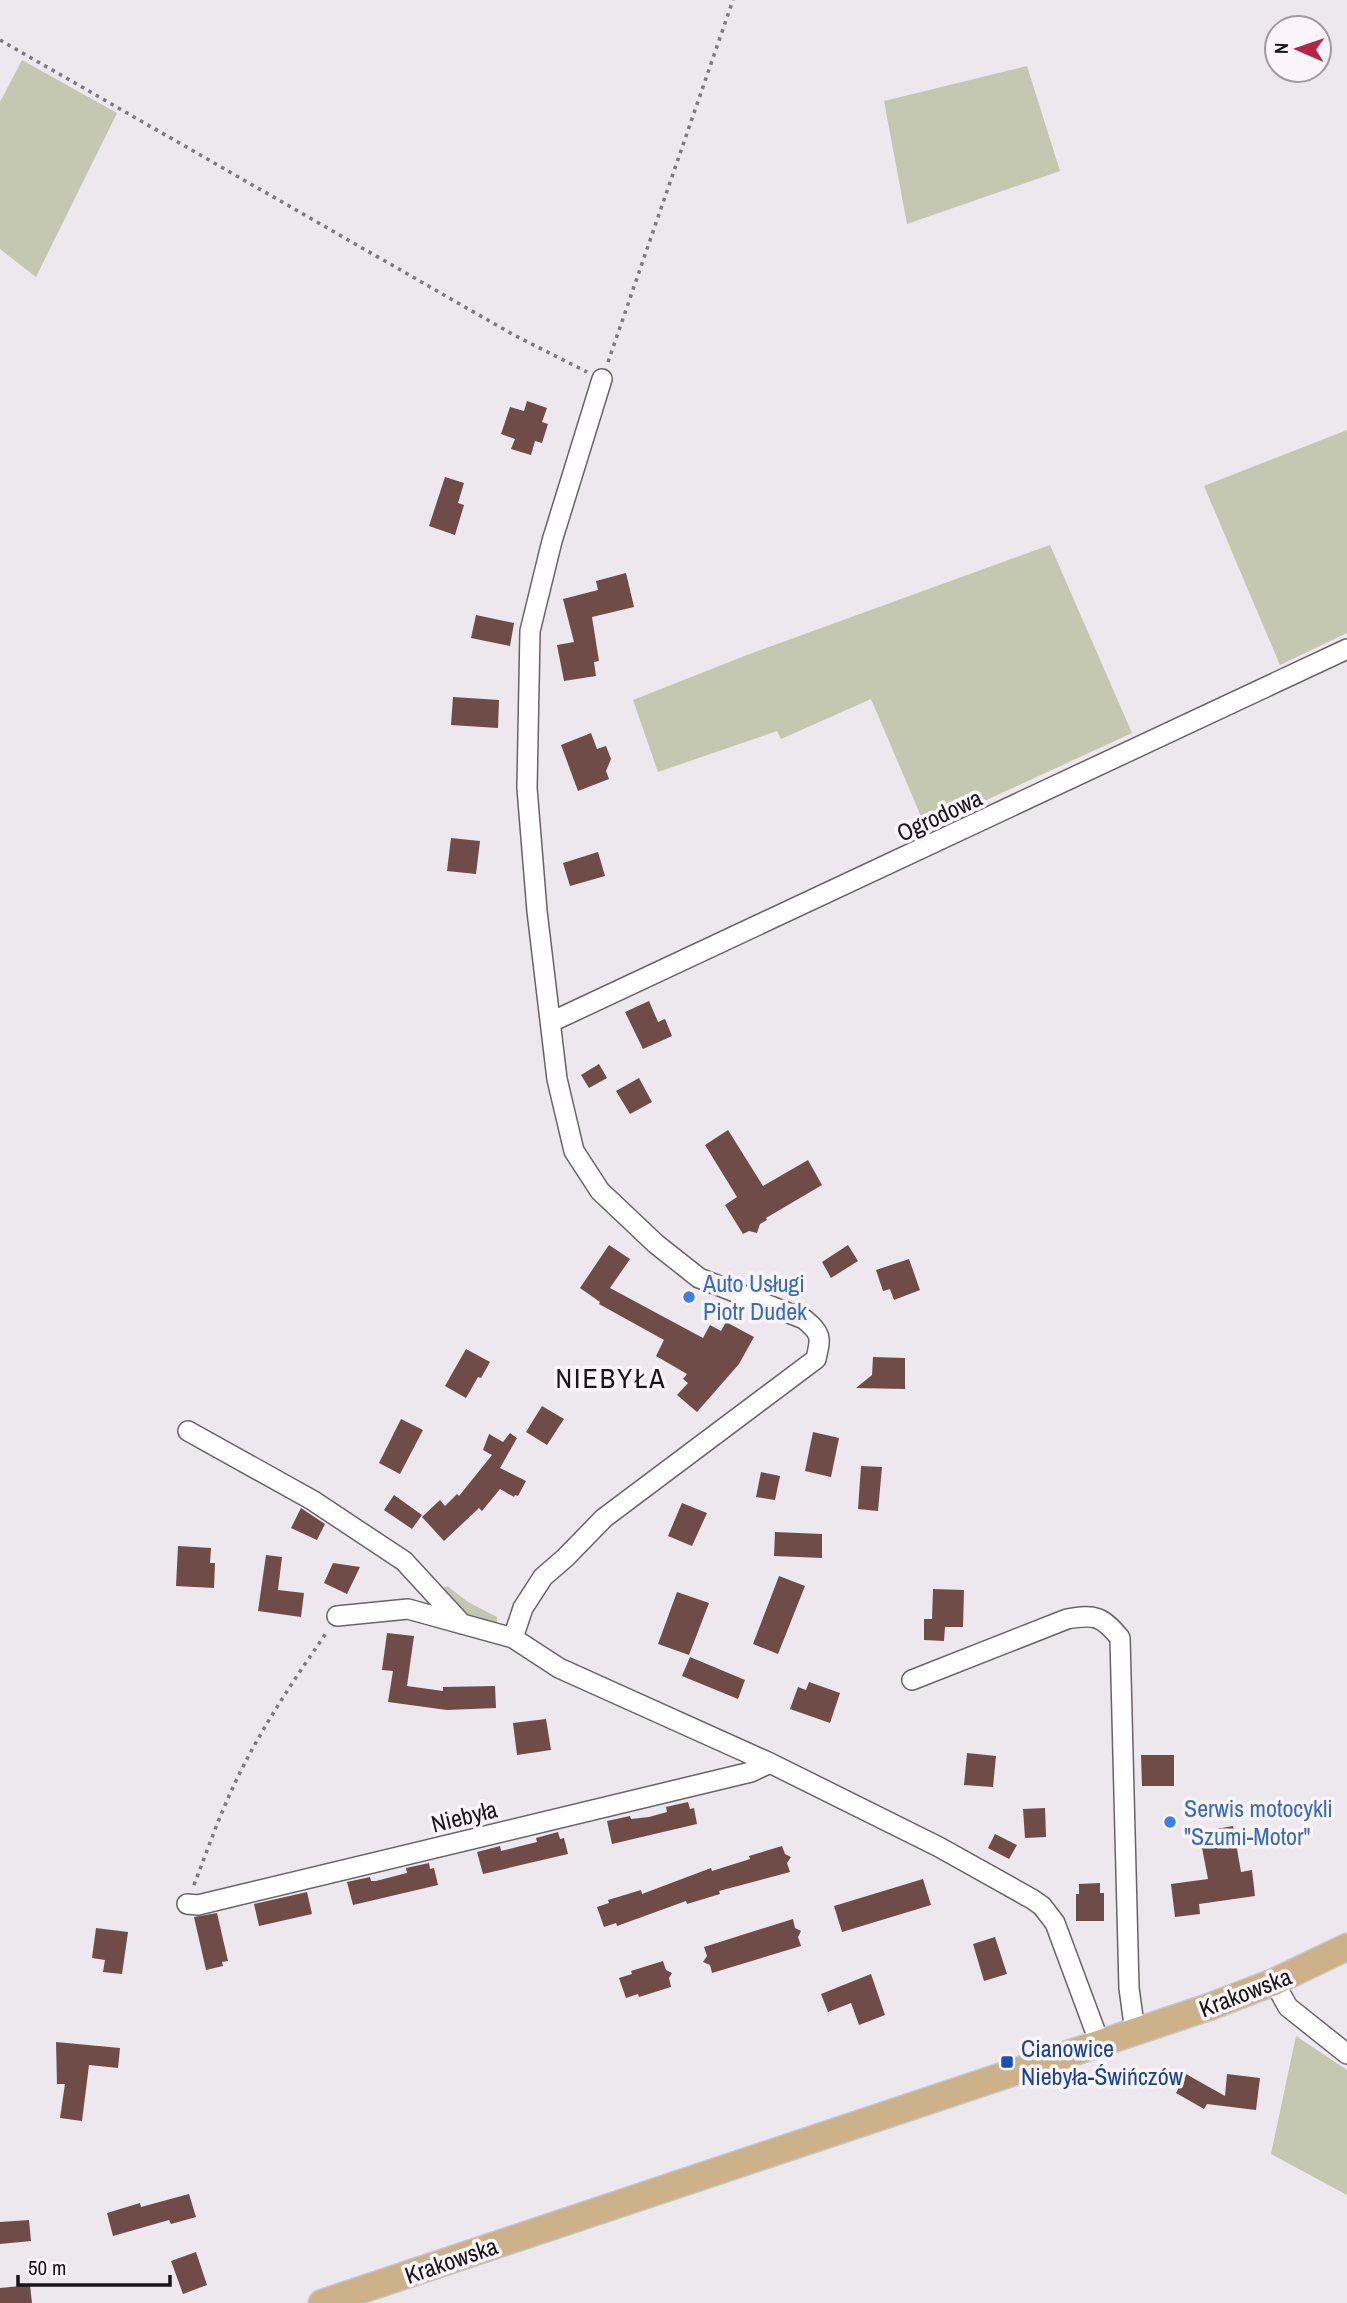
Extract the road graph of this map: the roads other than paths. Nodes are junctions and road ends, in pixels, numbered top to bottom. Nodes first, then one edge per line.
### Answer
1 (602, 379) road end
2 (1347, 649) edge
3 (551, 1023) junction
4 (188, 1431) dead end
5 (337, 1616) road end
6 (462, 1624) junction
7 (513, 1638) junction
8 (912, 1680) dead end
9 (770, 1763) junction
10 (187, 1904) road end
11 (1347, 1947) edge
12 (1274, 1982) junction
13 (1135, 2032) junction
14 (1100, 2044) junction
15 (1347, 2054) edge
16 (322, 2303) edge

1 - 3 street
2 - 3 street, Ogrodowa
3 - 7 street
4 - 6 street
5 - 6 street
6 - 7 street
7 - 9 street
8 - 13 street
9 - 10 street, Niebyła
9 - 14 street
11 - 12 main road, Krakowska
12 - 13 main road, Krakowska
12 - 15 street
13 - 14 main road, Krakowska
14 - 16 main road, Krakowska

